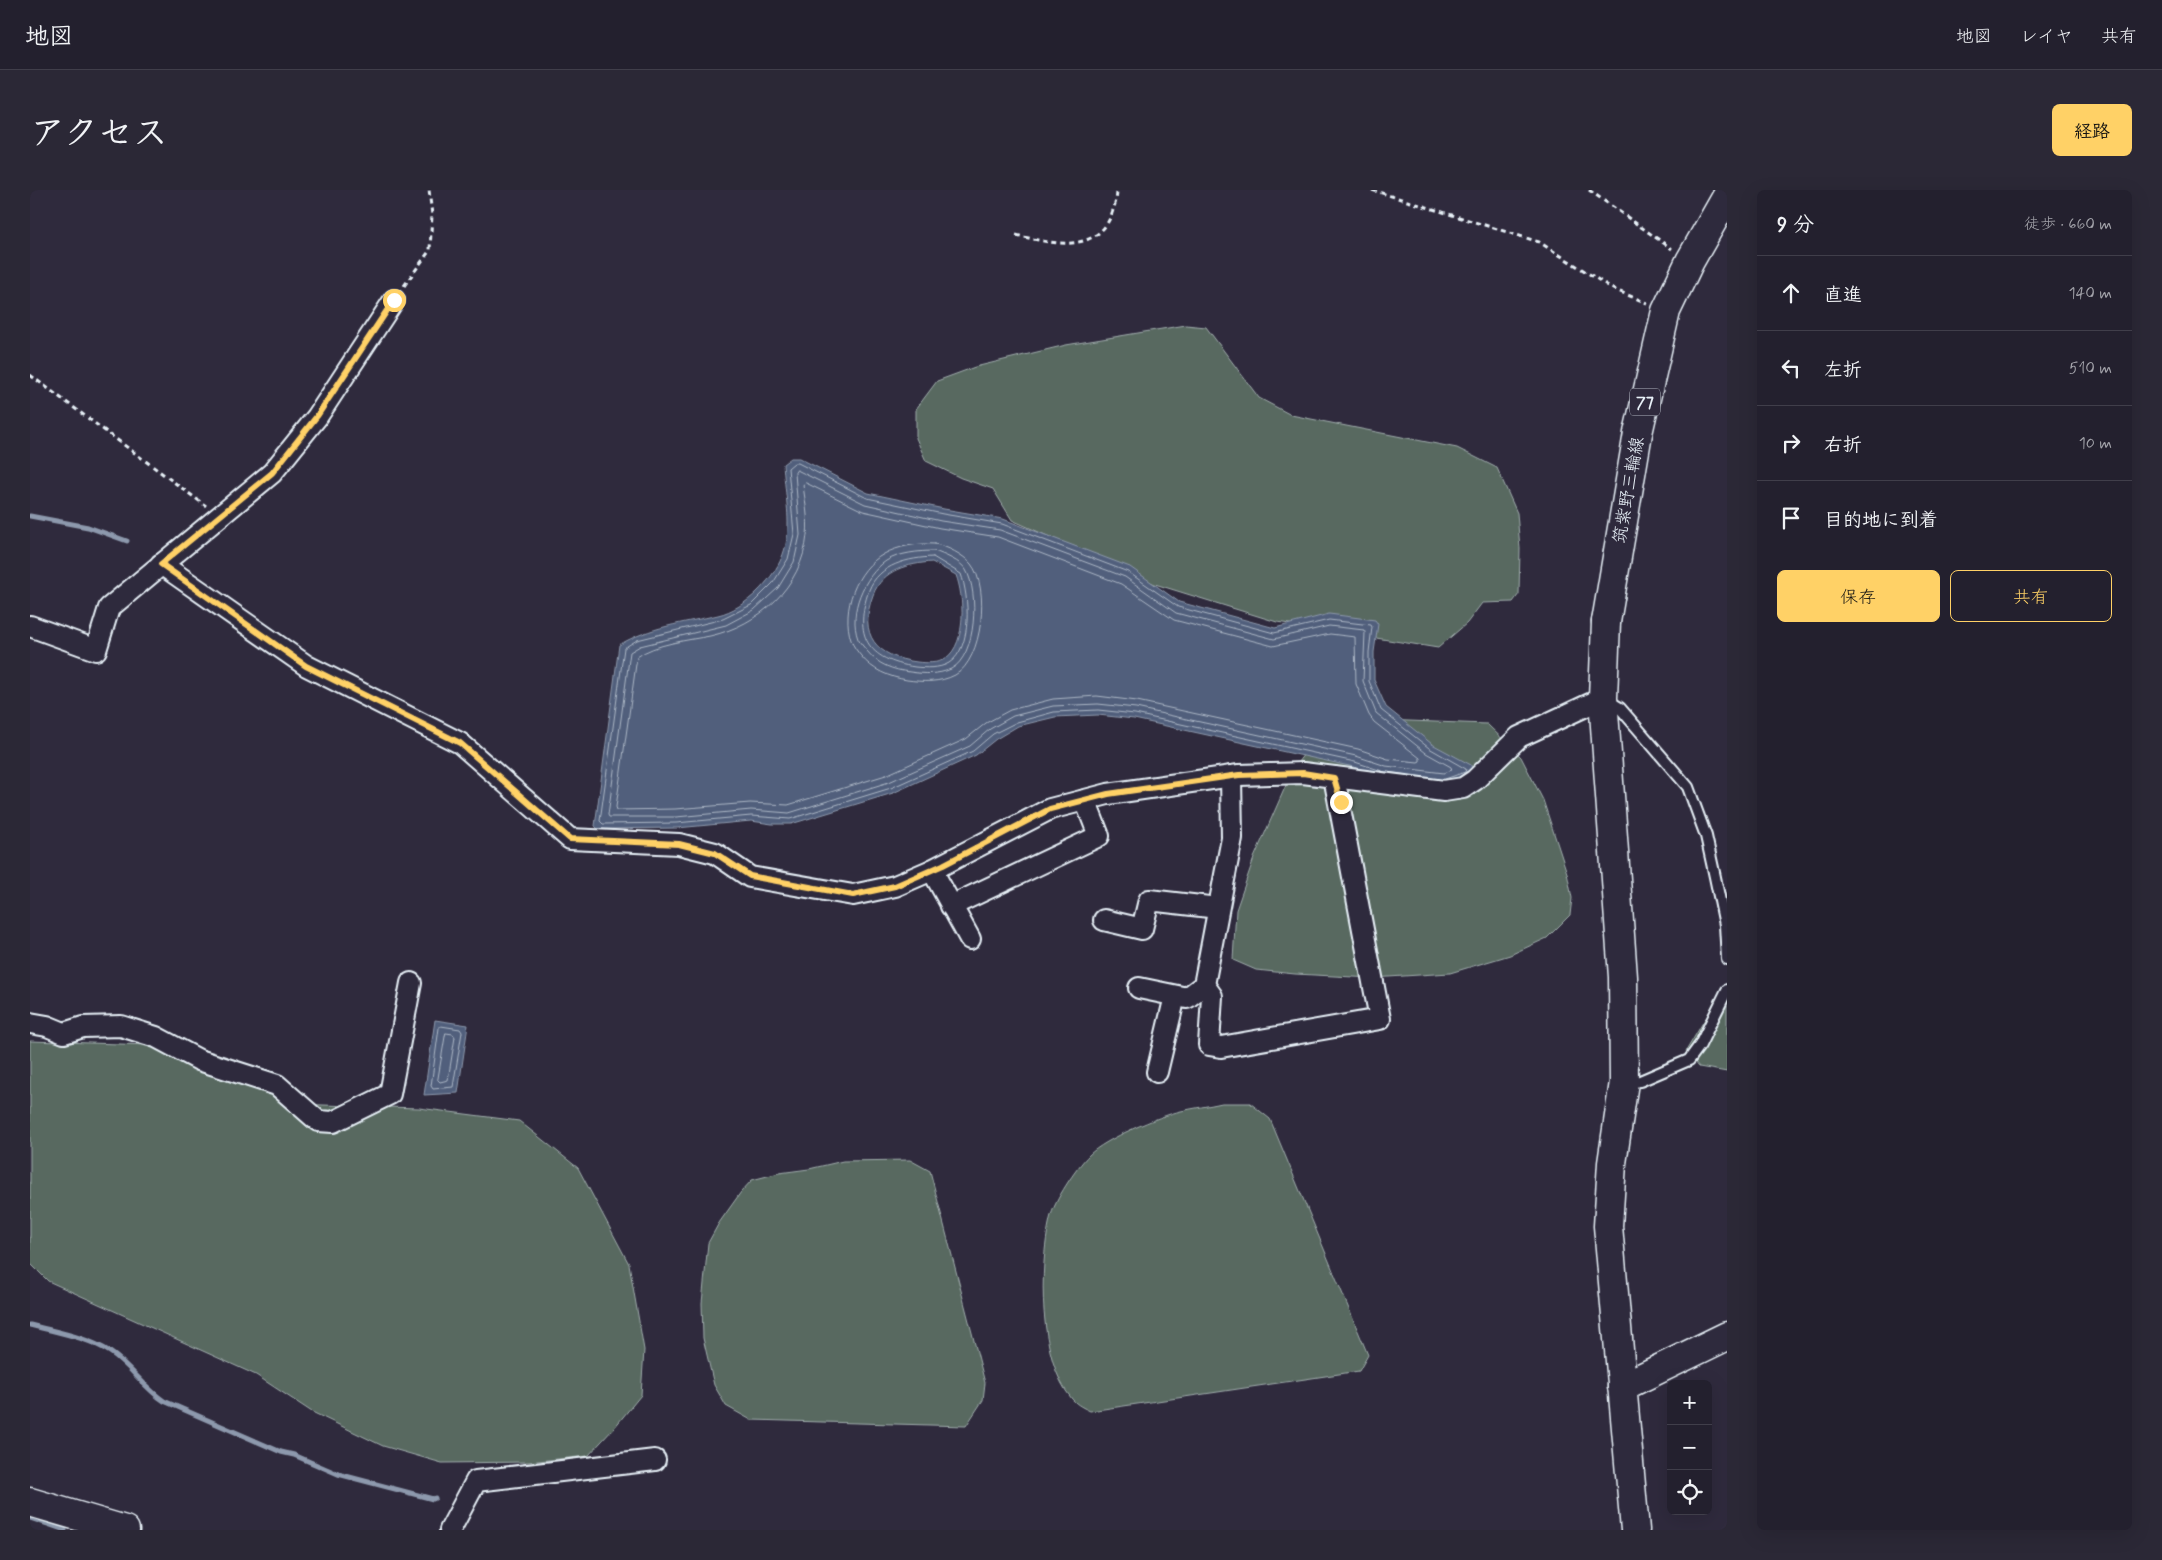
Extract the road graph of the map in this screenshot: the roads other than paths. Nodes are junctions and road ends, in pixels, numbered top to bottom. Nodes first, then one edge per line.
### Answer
1 (1727, 196) edge
2 (394, 300) road end
3 (161, 564) junction
4 (30, 626) edge
5 (1602, 698) junction
6 (1230, 776) junction
7 (1334, 778) junction
8 (1085, 800) junction
9 (932, 870) junction
10 (951, 906) junction
11 (1218, 908) junction
12 (1104, 920) dead end
13 (970, 939) dead end
14 (1727, 959) edge
15 (411, 983) dead end
16 (1204, 986) junction
17 (1139, 988) dead end
18 (1727, 990) edge
19 (1175, 996) junction
20 (30, 1023) edge
21 (1157, 1072) dead end
22 (1624, 1082) junction
23 (1727, 1336) edge
24 (1622, 1387) junction
25 (655, 1460) dead end
26 (30, 1502) edge
27 (125, 1530) edge
28 (450, 1530) edge
29 (1635, 1530) edge

1 - 5 street, 筑紫野三輪線 / 77
2 - 3 street
3 - 4 street
3 - 9 street
5 - 7 street
5 - 14 lane
5 - 22 street, 筑紫野三輪線
6 - 7 street
6 - 8 street
6 - 11 street
7 - 16 street
8 - 9 street
8 - 10 street
9 - 10 street
10 - 13 street
11 - 12 street
11 - 16 street
15 - 20 street
16 - 19 street
17 - 19 street
18 - 22 lane
19 - 21 street
22 - 24 street, 筑紫野三輪線
23 - 24 street
24 - 29 street, 筑紫野三輪線
25 - 28 street
26 - 27 street

